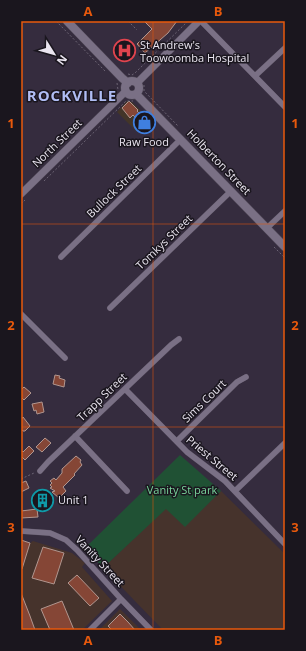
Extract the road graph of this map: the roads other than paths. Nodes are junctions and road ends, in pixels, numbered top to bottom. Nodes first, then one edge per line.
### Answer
1 (67, 21) edge
2 (200, 21) edge
3 (285, 48) edge
4 (255, 76) junction
5 (137, 83) junction
6 (122, 92) junction
7 (140, 93) junction
8 (285, 107) edge
9 (181, 140) junction
10 (231, 191) junction
11 (24, 196) edge
12 (285, 211) edge
13 (267, 228) junction
14 (285, 247) edge
15 (61, 257) dead end
16 (110, 308) dead end
17 (21, 314) edge
18 (179, 339) dead end
19 (64, 358) dead end
20 (246, 377) dead end
21 (125, 389) junction
22 (75, 436) junction
23 (176, 441) junction
24 (285, 443) edge
25 (40, 471) road end
26 (127, 491) dead end
27 (235, 491) junction
28 (21, 531) edge
29 (285, 544) edge
30 (121, 599) junction
31 (90, 630) edge
32 (151, 630) edge

1 - 5 main road
2 - 4 street
2 - 5 street
3 - 4 street
4 - 8 street
5 - 6 main road
5 - 7 main road
6 - 7 main road
6 - 11 street, North Street
7 - 9 main road, Holberton Street
9 - 10 main road, Holberton Street
9 - 15 street, Bullock Street
10 - 13 main road, Holberton Street
10 - 16 street, Tomkys Street
12 - 13 street
13 - 14 main road, Holberton Street
17 - 19 street
18 - 21 street, Trapp Street
20 - 23 street, Sims Court
21 - 22 street, Trapp Street
21 - 23 street, Priest Street
22 - 25 street, Trapp Street
22 - 26 street
23 - 27 street, Priest Street
24 - 27 street
27 - 29 street, Priest Street
28 - 30 street, Vanity Street
30 - 31 street
30 - 32 street, Vanity Street

